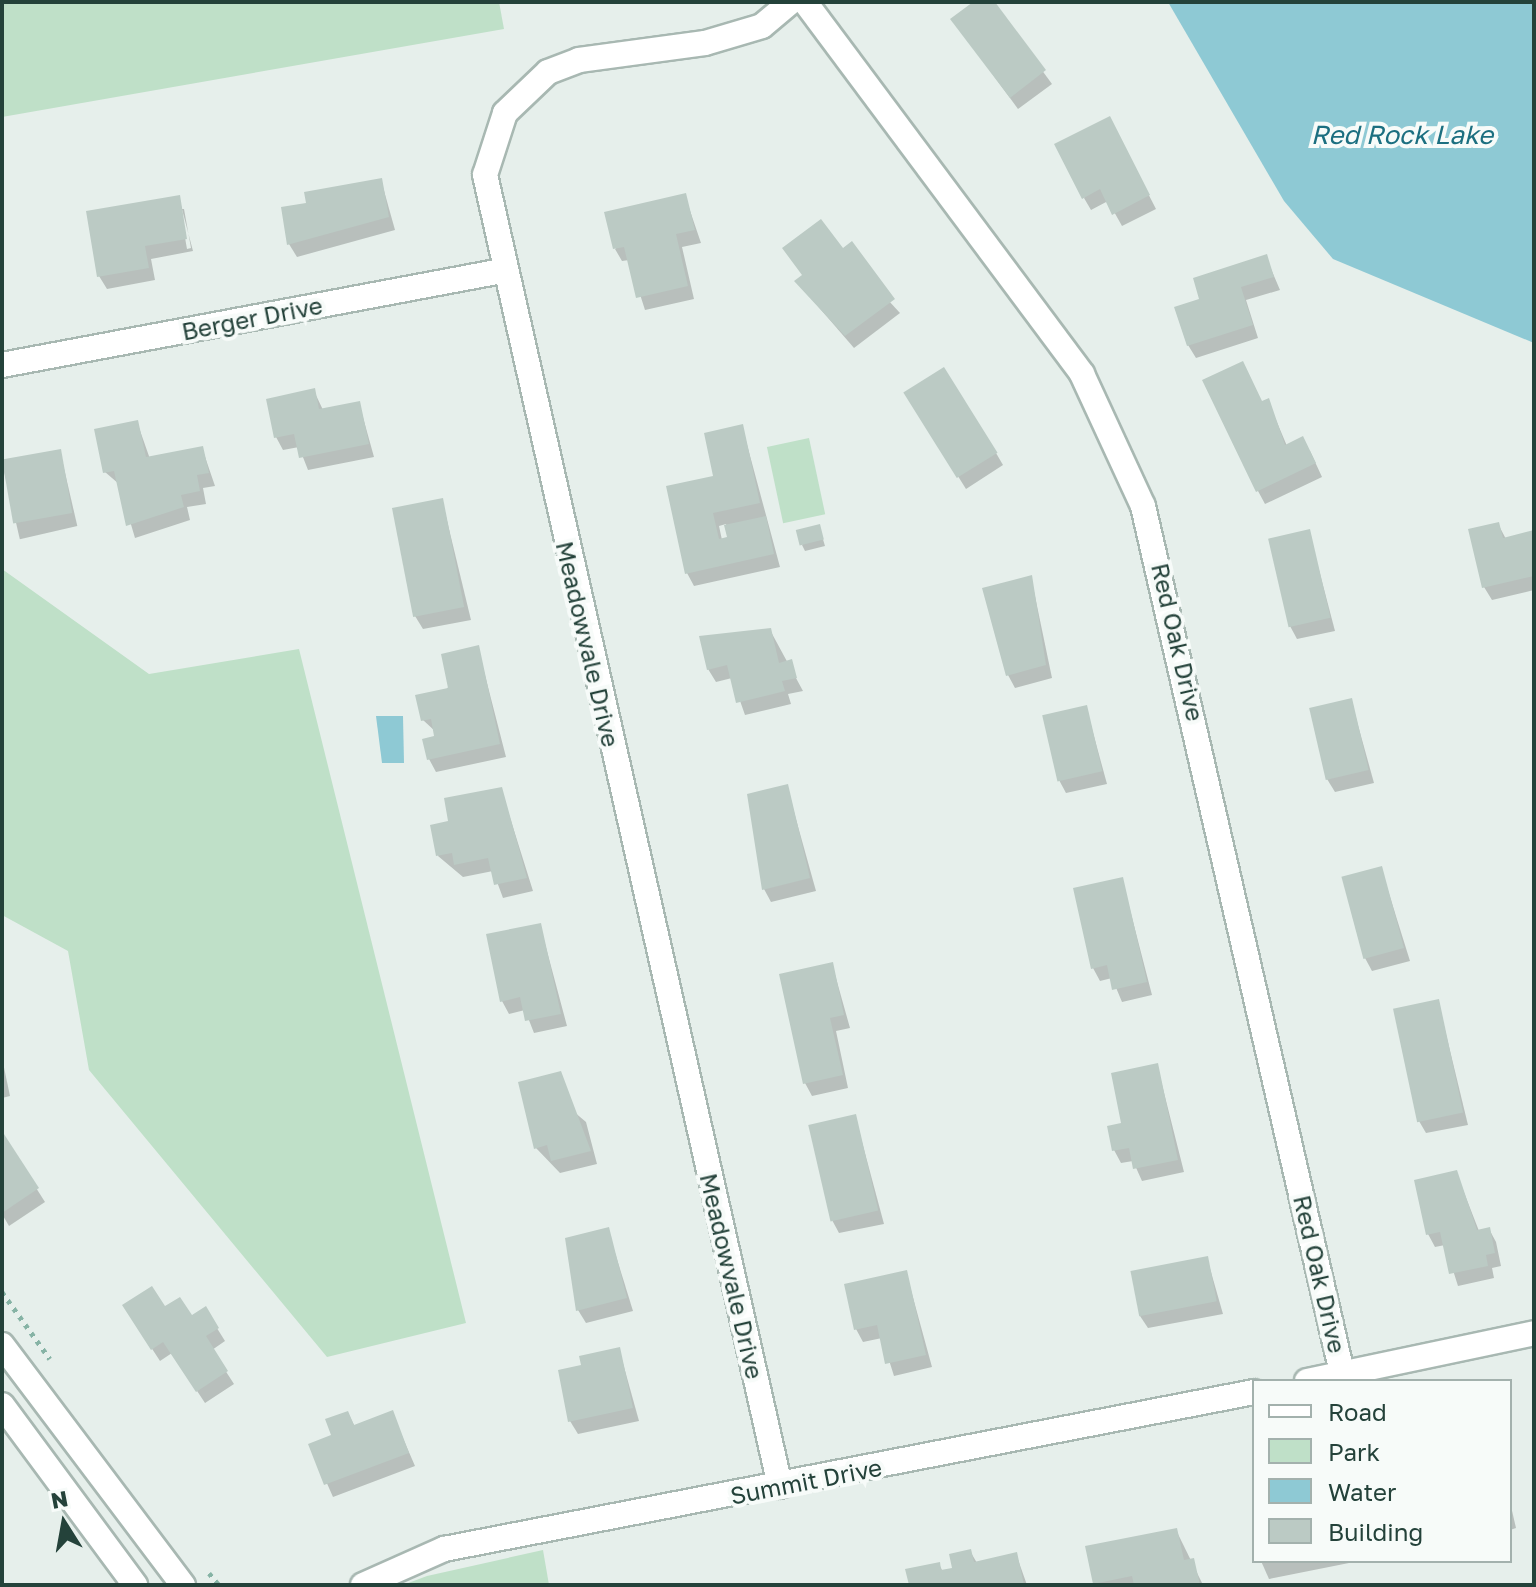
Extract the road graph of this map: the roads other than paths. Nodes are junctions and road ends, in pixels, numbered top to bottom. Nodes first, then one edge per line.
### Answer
1 (791, 2) edge
2 (805, 2) edge
3 (502, 271) junction
4 (2, 365) edge
5 (1534, 1333) edge
6 (2, 1345) edge
7 (1342, 1373) junction
8 (1316, 1379) edge
9 (1252, 1392) edge
10 (2, 1405) edge
11 (780, 1486) junction
12 (135, 1585) edge
13 (183, 1585) edge
14 (363, 1585) edge

1 - 3 street, Meadowvale Drive
2 - 7 street, Red Oak Drive
3 - 4 street, Berger Drive
3 - 11 street, Meadowvale Drive
5 - 7 street
6 - 13 street
7 - 8 street
9 - 11 street, Summit Drive
10 - 12 street
11 - 14 street, Summit Drive

